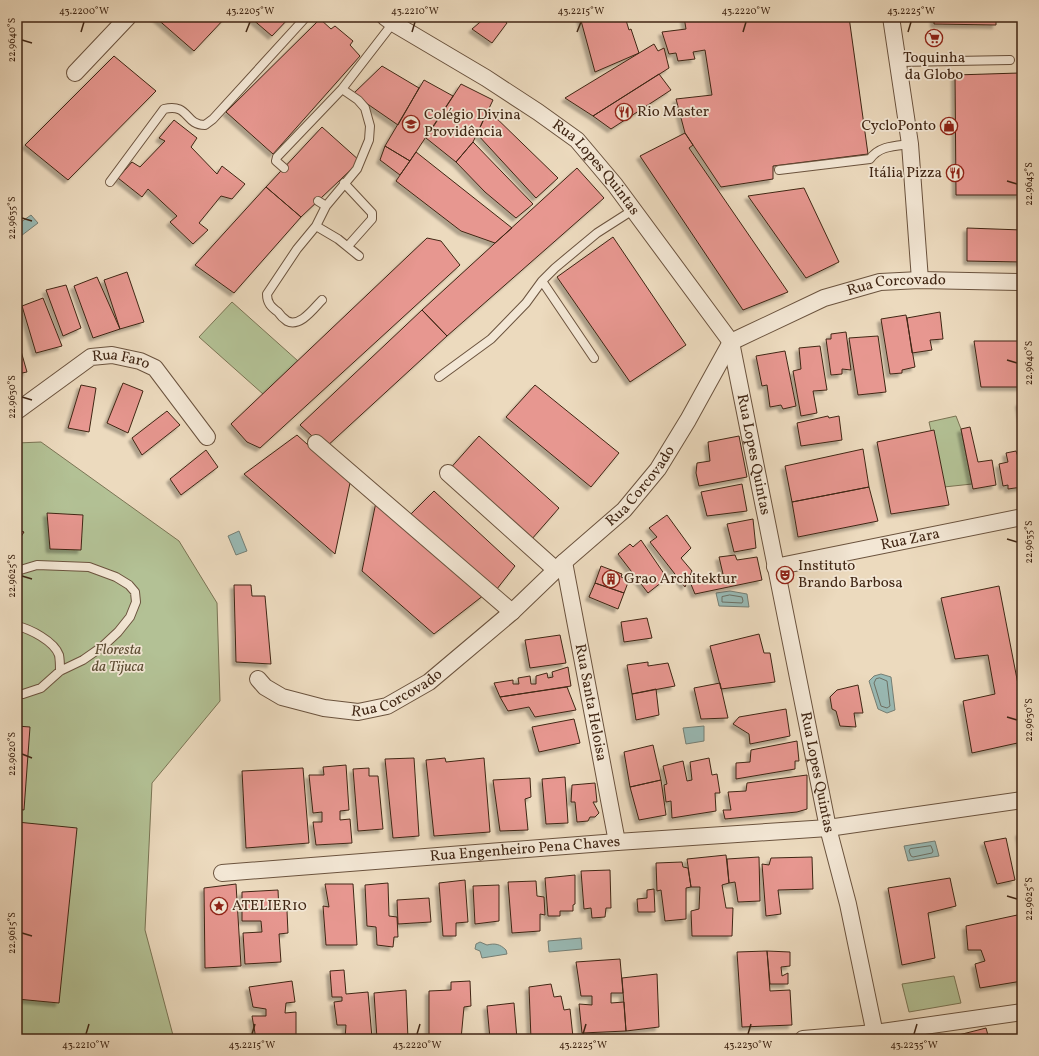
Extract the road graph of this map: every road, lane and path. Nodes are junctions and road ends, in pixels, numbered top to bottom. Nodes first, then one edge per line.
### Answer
1 (128, 17) edge
2 (306, 17) edge
3 (891, 17) edge
4 (389, 20) edge
5 (1010, 60) dead end
6 (898, 62) junction
7 (75, 73) dead end
8 (342, 89) junction
9 (910, 144) junction
10 (284, 168) dead end
11 (779, 170) dead end
12 (110, 182) dead end
13 (344, 183) junction
14 (318, 201) dead end
15 (326, 206) junction
16 (633, 210) junction
17 (316, 226) junction
18 (348, 246) junction
19 (359, 256) dead end
20 (920, 280) junction
21 (542, 281) junction
22 (1022, 282) edge
23 (322, 300) dead end
24 (731, 342) junction
25 (594, 358) dead end
26 (439, 377) dead end
27 (17, 411) edge
28 (207, 437) dead end
29 (316, 443) dead end
30 (448, 473) dead end
31 (1022, 517) edge
32 (560, 566) junction
33 (775, 567) junction
34 (17, 571) edge
35 (512, 612) junction
36 (17, 626) edge
37 (60, 671) junction
38 (258, 679) dead end
39 (17, 694) edge
40 (1022, 800) edge
41 (828, 828) junction
42 (617, 842) junction
43 (222, 873) dead end
44 (1022, 1012) edge
45 (876, 1036) edge
46 (803, 1039) edge

1 - 7 street
2 - 12 lane
3 - 6 street
4 - 8 lane
4 - 16 street, Rua Lopes Quintas
5 - 6 lane
6 - 9 street
8 - 10 lane
8 - 13 lane
9 - 11 lane
9 - 20 street
13 - 15 lane
13 - 18 lane
14 - 15 lane
15 - 17 lane
16 - 21 lane
16 - 24 street, Rua Lopes Quintas
17 - 18 lane
17 - 23 lane
18 - 19 lane
20 - 22 street, Rua Corcovado
20 - 24 street, Rua Corcovado
21 - 25 lane
21 - 26 lane
24 - 32 street, Rua Corcovado
24 - 33 street, Rua Lopes Quintas
27 - 28 street, Rua Faro
29 - 35 street
30 - 32 street
31 - 33 street, Rua Zara
32 - 35 street, Rua Corcovado
32 - 42 street, Rua Santa Heloisa
33 - 41 street, Rua Lopes Quintas
34 - 37 lane
35 - 38 street, Rua Corcovado
36 - 37 lane
37 - 39 lane
40 - 41 street, Rua Engenheiro Pena Chaves
41 - 42 street, Rua Engenheiro Pena Chaves
41 - 45 street, Rua Lopes Quintas
42 - 43 street, Rua Engenheiro Pena Chaves
44 - 45 street
45 - 46 street

